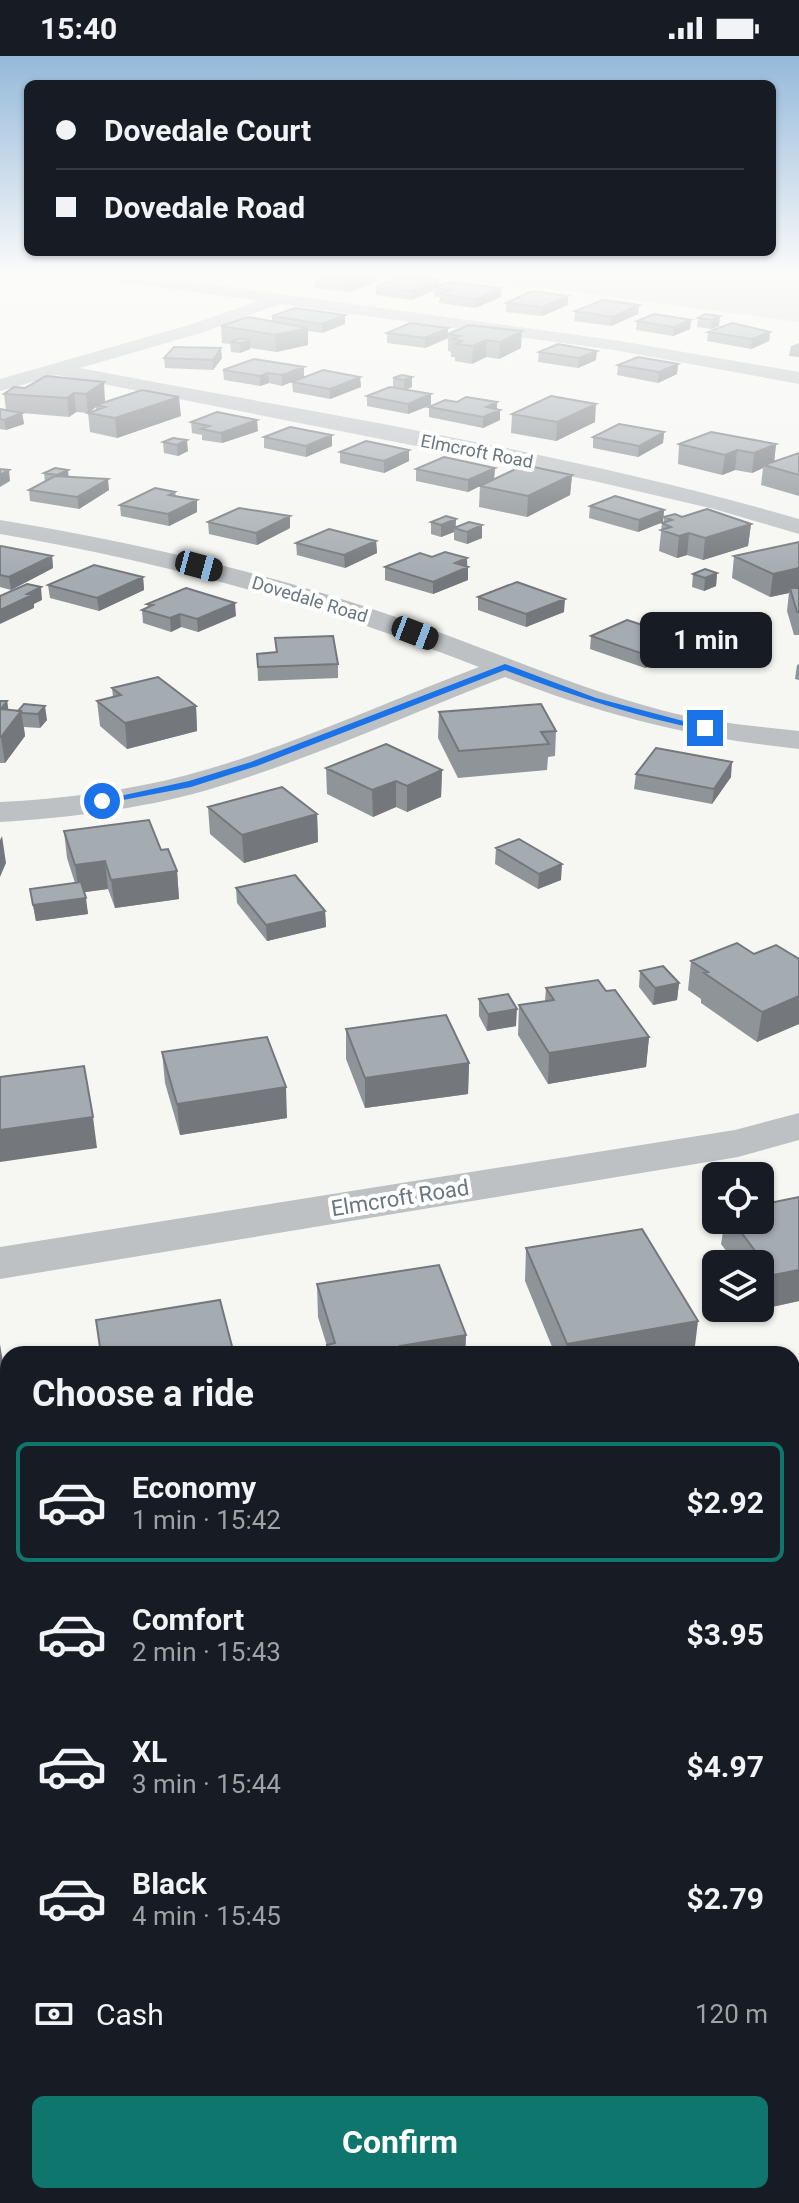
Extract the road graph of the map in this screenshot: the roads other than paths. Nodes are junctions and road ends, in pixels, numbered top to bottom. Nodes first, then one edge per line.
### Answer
1 (35, 375) edge
2 (89, 375) edge
3 (0, 385) edge
4 (0, 527) edge
5 (799, 527) edge
6 (505, 667) junction
7 (799, 740) edge
8 (0, 812) edge
9 (799, 1126) edge
10 (0, 1263) edge

1 - 3 street
2 - 5 street, Elmcroft Road
4 - 6 street, Dovedale Road
6 - 7 street, Dovedale Road
6 - 8 street
9 - 10 street, Elmcroft Road

